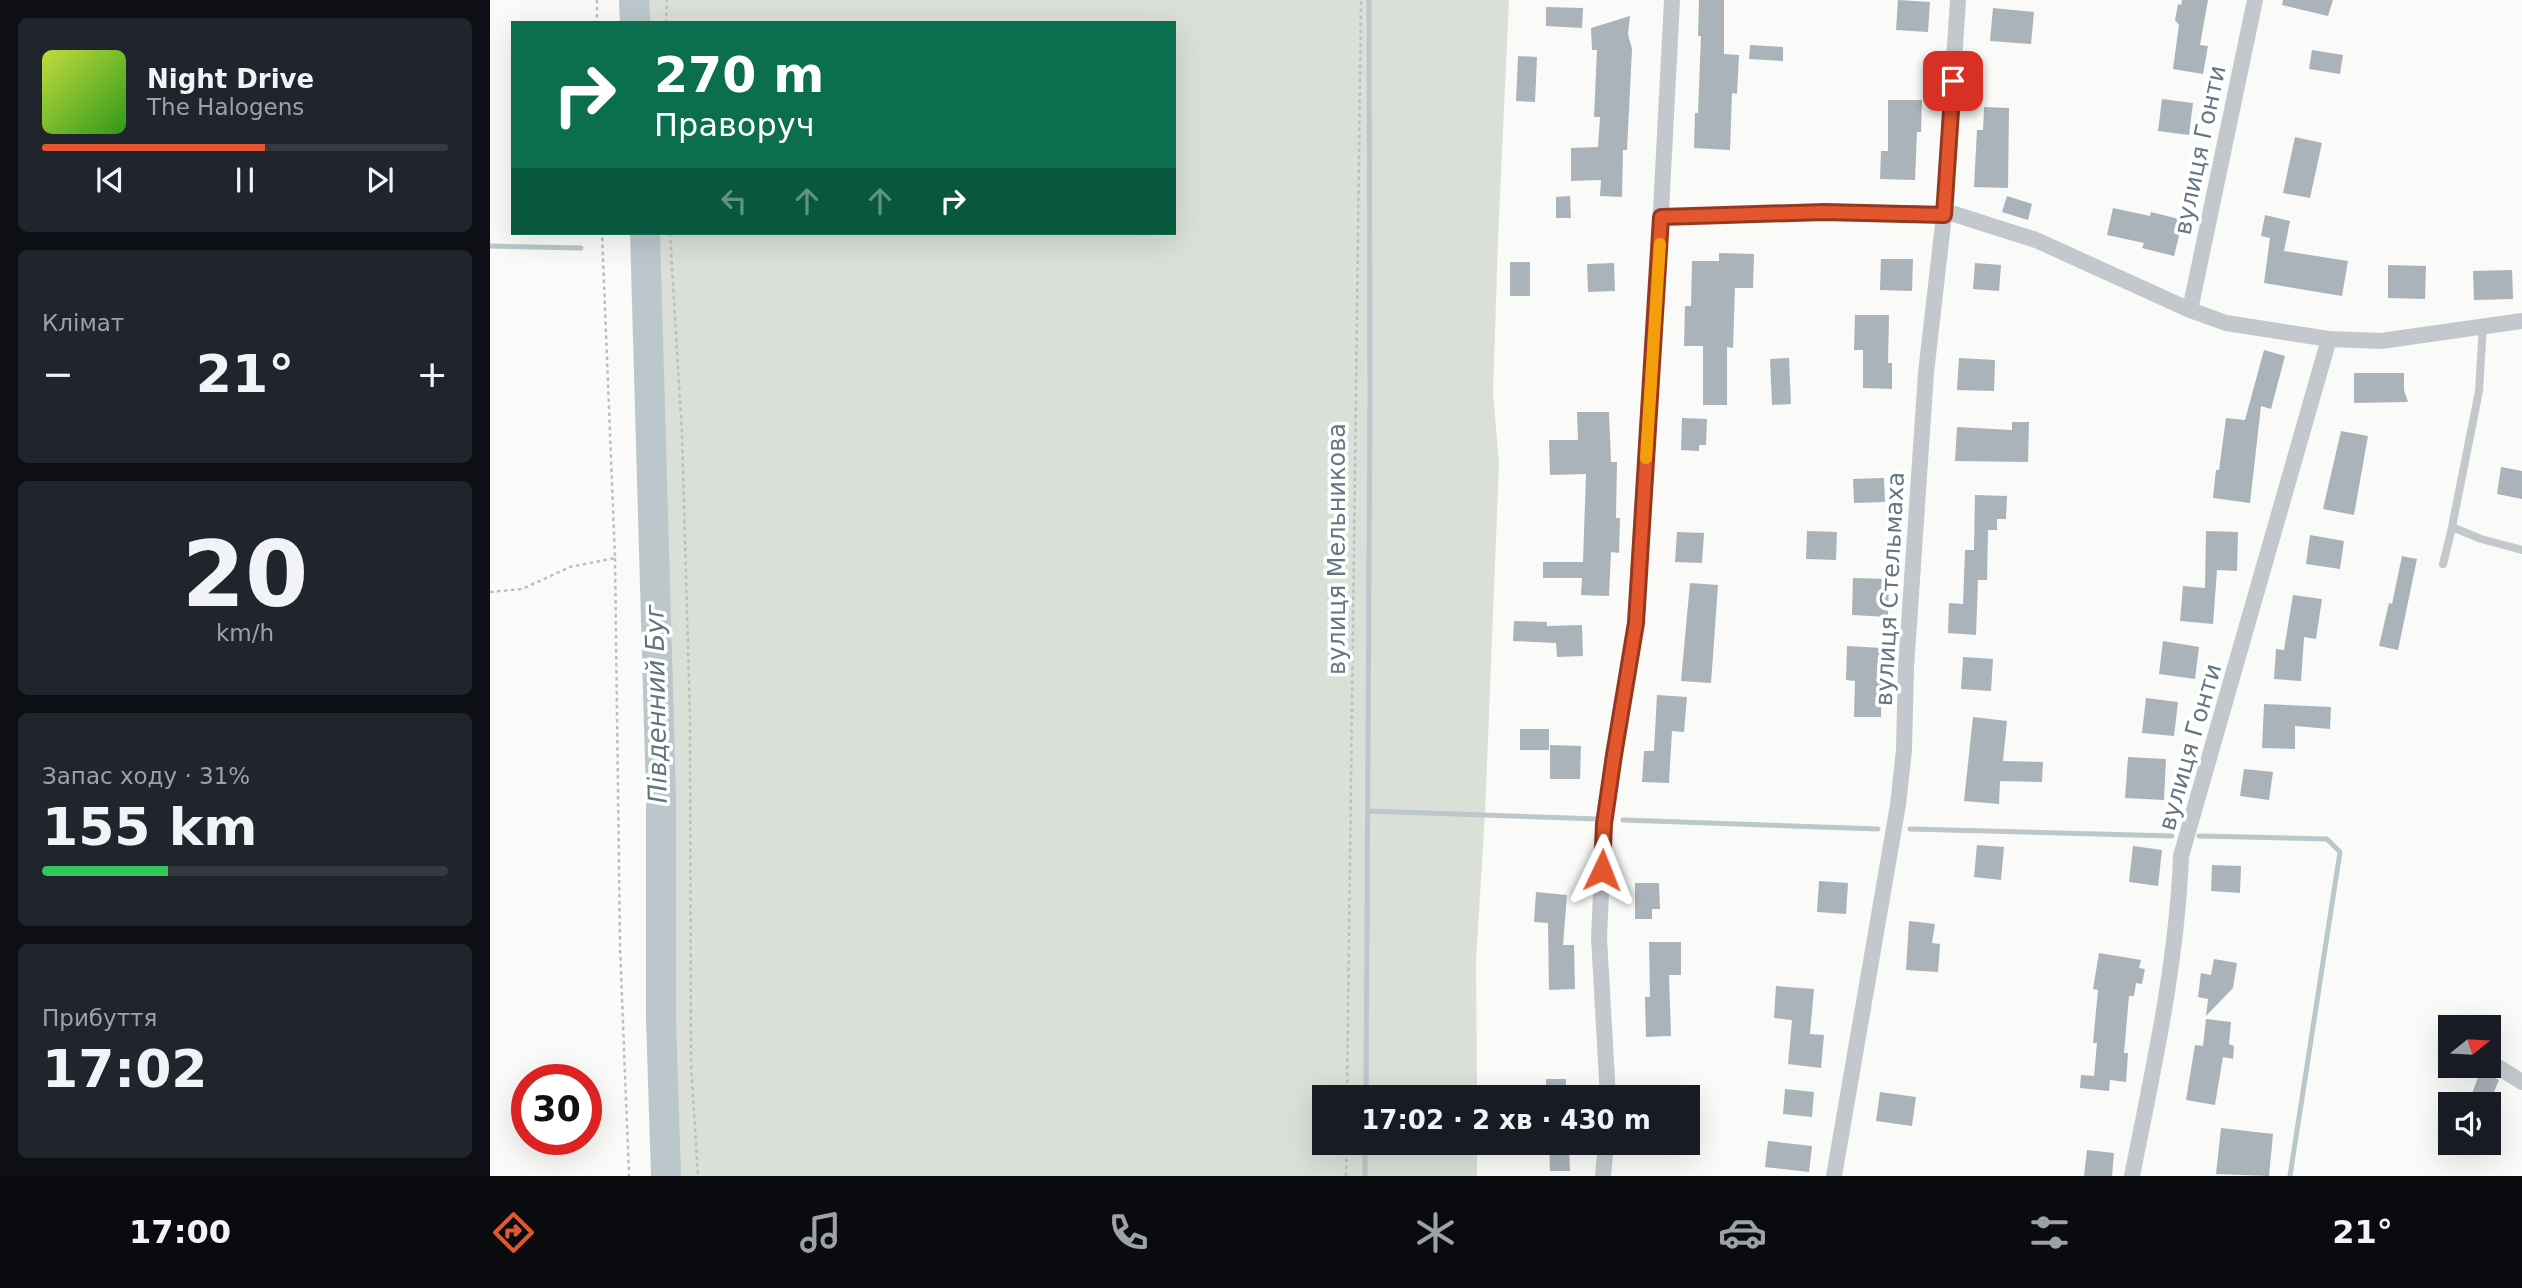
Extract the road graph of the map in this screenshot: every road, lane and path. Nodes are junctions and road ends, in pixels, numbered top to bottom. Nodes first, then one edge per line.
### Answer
1 (597, 0) edge
2 (667, 0) edge
3 (1361, 0) edge
4 (1672, 0) edge
5 (1958, 0) edge
6 (2255, 0) edge
7 (597, 21) edge
8 (666, 21) edge
9 (1944, 215) junction
10 (1661, 217) junction
11 (602, 235) edge
12 (670, 235) edge
13 (2190, 310) junction
14 (2522, 321) edge
15 (2483, 326) junction
16 (2329, 339) junction
17 (2452, 527) junction
18 (2522, 550) edge
19 (615, 558) junction
20 (2442, 564) dead end
21 (490, 592) edge
22 (2501, 1069) edge
23 (2522, 1082) edge
24 (1347, 1085) edge
25 (1607, 1085) edge
26 (1347, 1155) edge
27 (1605, 1155) edge
28 (629, 1176) edge
29 (698, 1176) edge
30 (1346, 1176) edge
31 (1603, 1176) edge
32 (1834, 1176) edge
33 (2132, 1176) edge

1 - 7 path
2 - 8 path
3 - 24 path, вулиця Мельникова
4 - 10 street
5 - 9 street, вулиця Стельмаха
6 - 13 street, вулиця Гонти
9 - 10 street
9 - 13 street
9 - 32 street, вулиця Стельмаха
10 - 25 street
11 - 19 path
12 - 29 path
13 - 16 street
14 - 15 street
15 - 16 street
15 - 17 lane
16 - 33 street, вулиця Гонти
17 - 18 lane
17 - 20 lane
19 - 21 path
19 - 28 path
22 - 23 street
26 - 30 path
27 - 31 street

